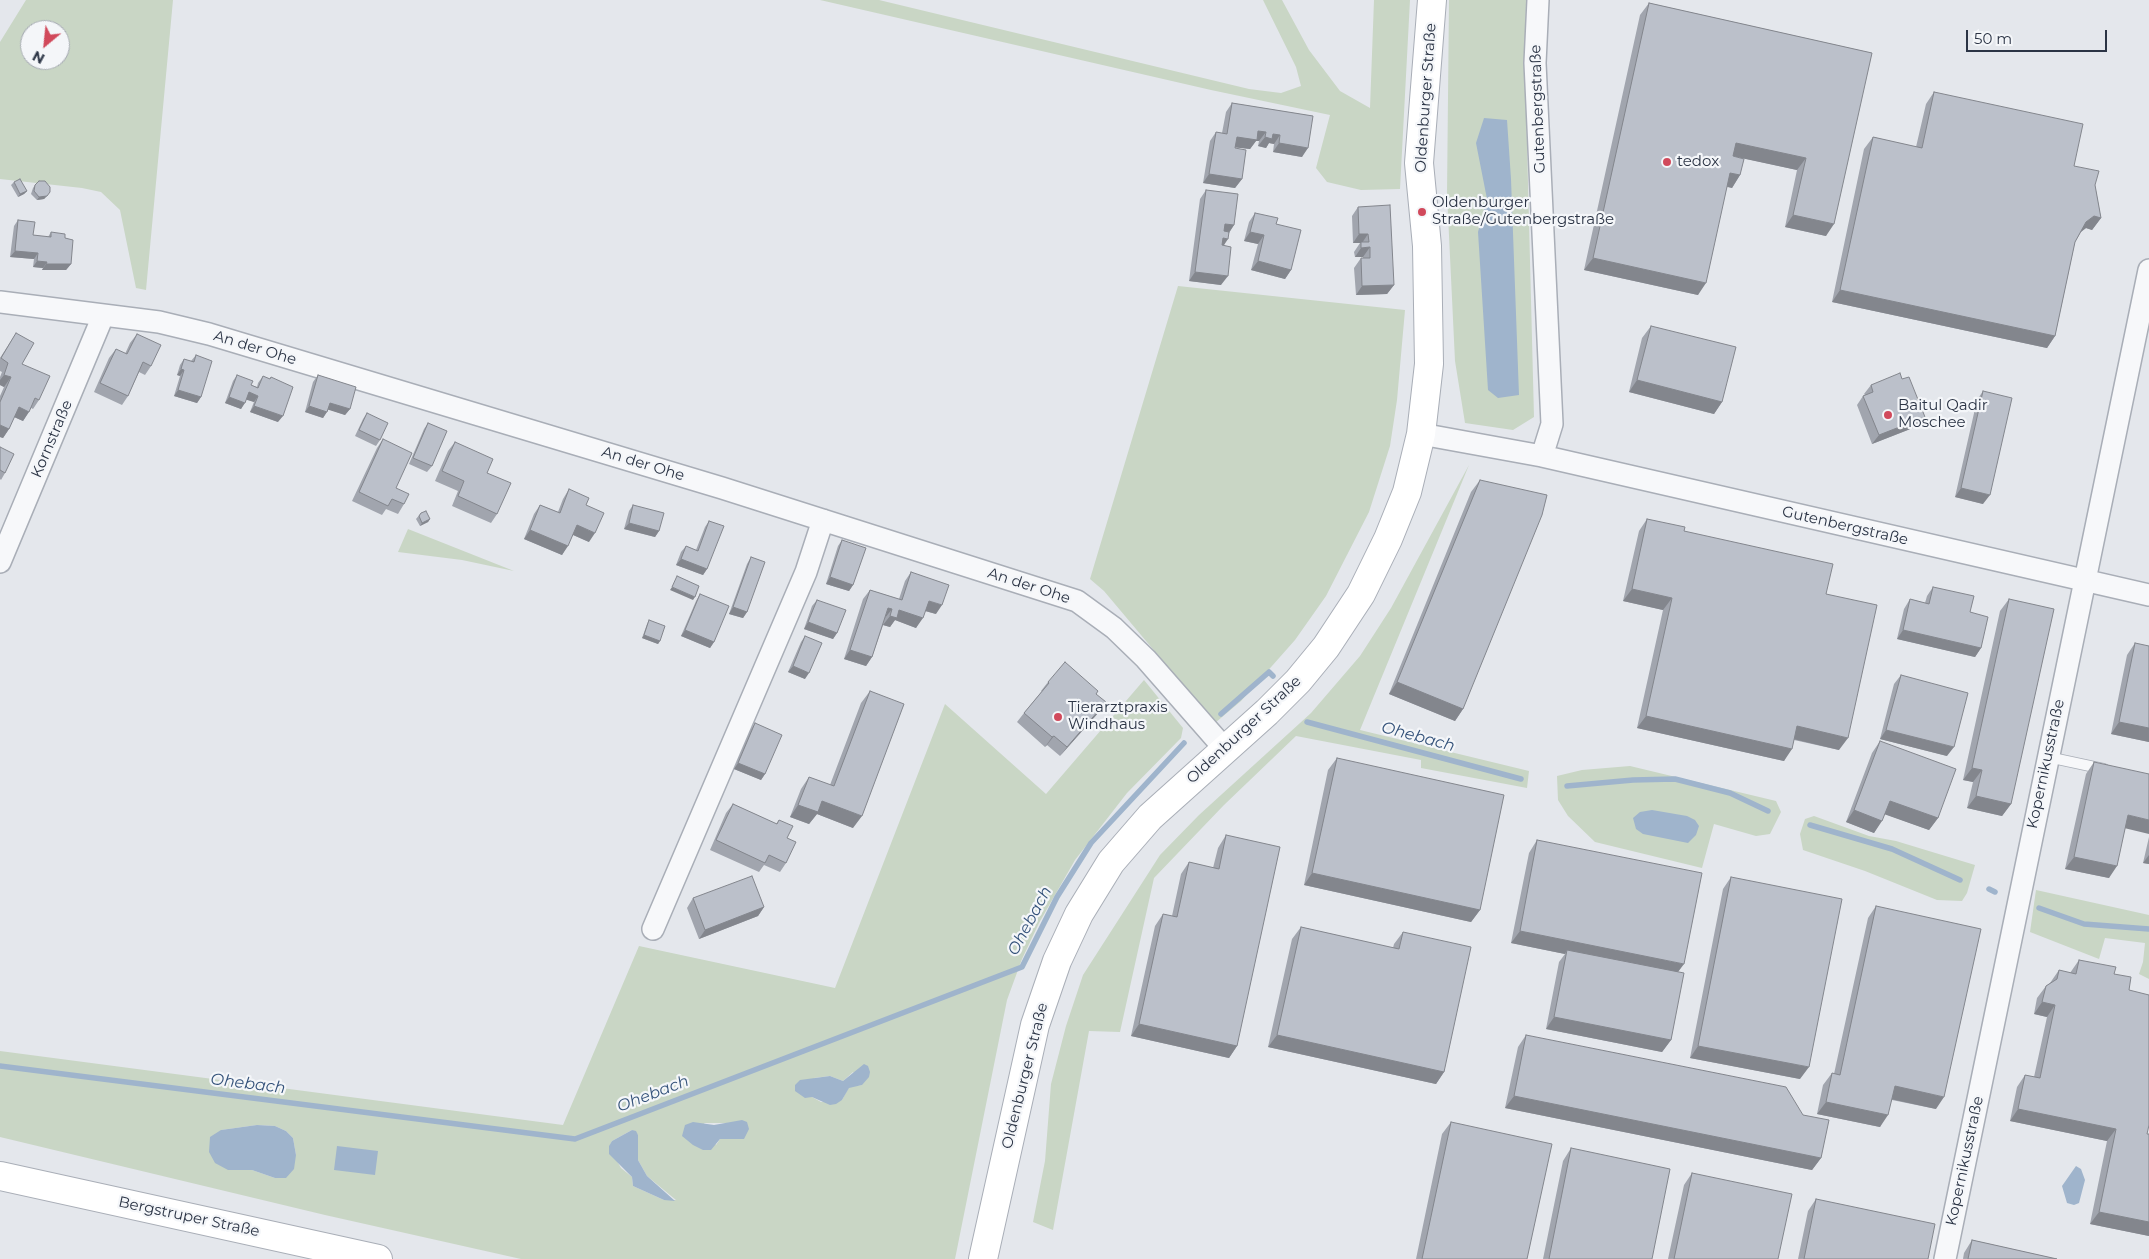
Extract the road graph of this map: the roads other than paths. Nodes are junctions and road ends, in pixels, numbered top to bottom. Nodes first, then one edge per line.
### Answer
1 (1432, 0) edge
2 (1538, 0) edge
3 (2149, 270) edge
4 (0, 302) edge
5 (104, 316) junction
6 (1421, 434) junction
7 (1542, 456) junction
8 (823, 520) junction
9 (0, 562) edge
10 (2084, 581) junction
11 (2149, 595) edge
12 (1224, 748) junction
13 (2048, 757) junction
14 (2112, 770) edge
15 (654, 929) dead end
16 (0, 1176) edge
17 (987, 1254) edge
18 (378, 1259) edge
19 (1945, 1259) edge

1 - 6 main road, Oldenburger Straße
2 - 7 street, Gutenbergstraße
3 - 10 street, Kopernikusstraße
4 - 5 street, An der Ohe
5 - 8 street, An der Ohe
5 - 9 street, Kornstraße
6 - 7 street, Gutenbergstraße
6 - 12 main road, Oldenburger Straße
7 - 10 street, Gutenbergstraße
8 - 12 street, An der Ohe
8 - 15 street
10 - 11 street, Gutenbergstraße
10 - 13 street, Kopernikusstraße
12 - 17 main road, Oldenburger Straße
13 - 14 lane
13 - 19 street, Kopernikusstraße
16 - 18 main road, Bergstruper Straße

